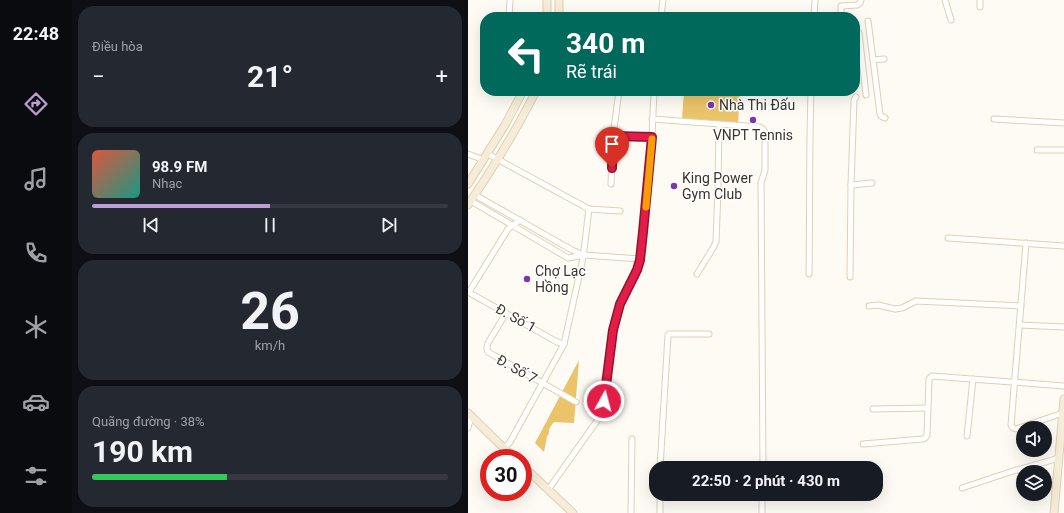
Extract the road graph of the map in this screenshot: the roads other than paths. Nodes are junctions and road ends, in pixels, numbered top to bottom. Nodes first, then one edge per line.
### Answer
1 (510, 0) edge
2 (547, 0) edge
3 (559, 0) edge
4 (662, 0) edge
5 (815, 0) edge
6 (861, 0) edge
7 (945, 0) edge
8 (980, 0) edge
9 (980, 7) dead end
10 (509, 12) edge
11 (547, 12) edge
12 (558, 12) edge
13 (661, 12) edge
14 (814, 12) edge
15 (841, 12) edge
16 (951, 20) dead end
17 (868, 21) dead end
18 (860, 41) edge
19 (884, 59) dead end
20 (873, 60) junction
21 (866, 95) dead end
22 (520, 96) edge
23 (534, 96) edge
24 (618, 96) edge
25 (654, 96) edge
26 (811, 96) edge
27 (856, 97) dead end
28 (885, 118) dead end
29 (652, 119) junction
30 (994, 119) dead end
31 (1064, 123) edge
32 (719, 124) junction
33 (613, 136) junction
34 (652, 137) junction
35 (1037, 150) dead end
36 (1064, 150) edge
37 (468, 154) edge
38 (486, 157) junction
39 (498, 159) junction
40 (872, 183) dead end
41 (468, 184) edge
42 (611, 184) dead end
43 (851, 185) junction
44 (475, 194) junction
45 (469, 203) edge
46 (589, 209) junction
47 (620, 211) dead end
48 (520, 220) junction
49 (512, 225) junction
50 (948, 238) dead end
51 (1026, 243) junction
52 (1064, 246) edge
53 (584, 255) junction
54 (640, 260) junction
55 (697, 274) dead end
56 (809, 274) dead end
57 (850, 278) dead end
58 (468, 292) edge
59 (869, 306) dead end
60 (1021, 306) junction
61 (506, 313) junction
62 (1020, 325) junction
63 (1064, 327) edge
64 (709, 334) dead end
65 (564, 344) junction
66 (973, 379) junction
67 (543, 383) junction
68 (1014, 383) junction
69 (1064, 386) edge
70 (576, 402) dead end
71 (1064, 406) edge
72 (928, 408) junction
73 (873, 409) dead end
74 (470, 414) edge
75 (468, 428) edge
76 (967, 436) dead end
77 (632, 439) dead end
78 (863, 444) dead end
79 (504, 449) joint
80 (1059, 458) junction
81 (660, 461) edge
82 (763, 461) edge
83 (532, 475) edge
84 (1061, 478) edge
85 (962, 488) dead end
86 (548, 490) junction
87 (660, 501) edge
88 (762, 501) edge
89 (573, 513) edge
90 (630, 513) edge
91 (660, 513) edge
92 (762, 513) edge
93 (1054, 513) edge

1 - 10 street
2 - 11 street
3 - 12 street
4 - 13 street
5 - 14 street
6 - 15 street
7 - 16 street
8 - 9 street
17 - 20 street
18 - 21 street
19 - 20 street
20 - 28 street
22 - 38 street
23 - 39 street
24 - 33 street
25 - 29 street
26 - 56 street
27 - 43 street
29 - 32 street
29 - 34 street
30 - 31 street
32 - 55 street
32 - 82 street
33 - 34 street
33 - 42 street
34 - 54 street
35 - 36 street
37 - 38 street
38 - 39 street
38 - 41 street
39 - 44 street
39 - 46 street
40 - 43 street
43 - 57 street
44 - 45 street
44 - 48 street
45 - 49 street
46 - 47 street
46 - 53 street
48 - 49 street
48 - 53 street
49 - 53 street
49 - 58 street
50 - 51 street
51 - 52 street
51 - 60 street
53 - 54 street
53 - 65 street
54 - 86 street
58 - 61 street, Đ. Số 1
59 - 60 street
60 - 62 street
61 - 65 street, Đ. Số 1
61 - 67 street, Đ. Số 7
62 - 63 street
62 - 68 street
64 - 81 street
65 - 67 street
66 - 68 street
66 - 72 street
66 - 76 street
67 - 70 street
67 - 79 street
68 - 69 street
68 - 71 street
71 - 80 street
72 - 73 street
72 - 78 street
74 - 75 street
74 - 79 street
77 - 90 street
80 - 84 street
80 - 85 street
83 - 86 street
84 - 93 street
86 - 89 street
87 - 91 street
88 - 92 street

